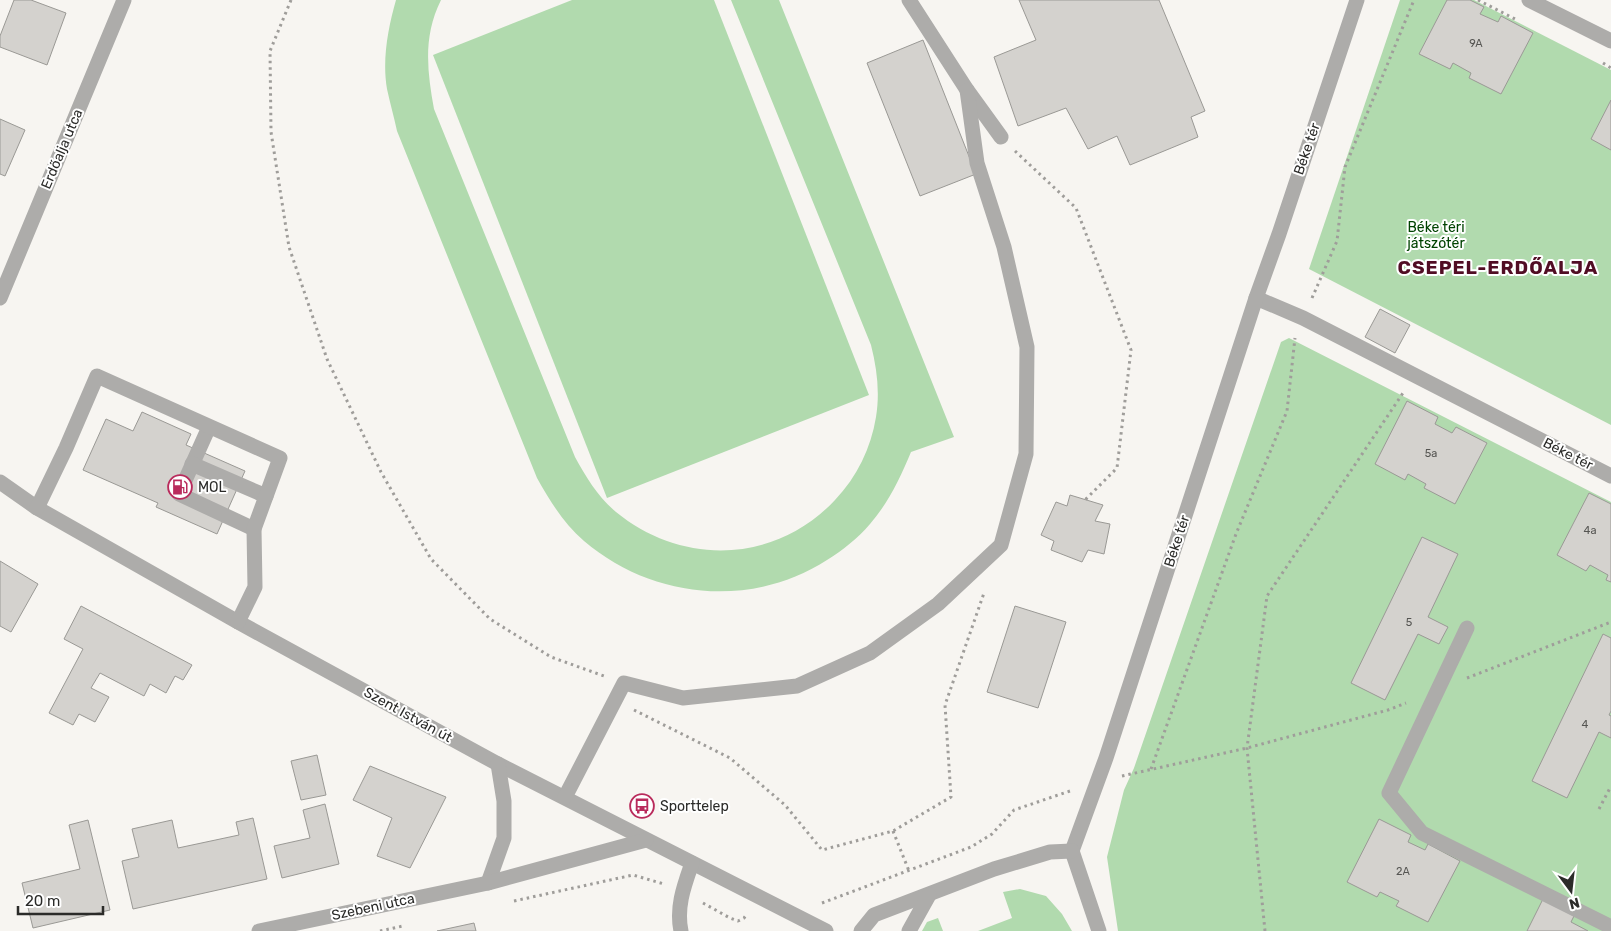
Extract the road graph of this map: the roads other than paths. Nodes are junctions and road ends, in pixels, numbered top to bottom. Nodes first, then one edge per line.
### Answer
1 (124, 0) edge
2 (909, 0) edge
3 (1358, 0) edge
4 (1529, 0) edge
5 (1611, 41) edge
6 (966, 90) junction
7 (1000, 137) road end
8 (0, 298) edge
9 (1256, 298) junction
10 (209, 427) junction
11 (192, 464) junction
12 (1611, 476) edge
13 (0, 482) edge
14 (266, 496) junction
15 (38, 508) junction
16 (254, 529) junction
17 (238, 622) junction
18 (1467, 628) dead end
19 (498, 764) junction
20 (565, 798) junction
21 (646, 840) junction
22 (1072, 851) junction
23 (692, 863) junction
24 (488, 883) junction
25 (929, 895) junction
26 (1611, 927) edge
27 (259, 931) edge
28 (681, 931) edge
29 (826, 931) edge
30 (861, 931) edge
31 (909, 931) edge
32 (1099, 931) edge

1 - 8 street, Erdőalja utca
2 - 6 street
3 - 9 street, Béke tér
4 - 5 street
6 - 7 street
6 - 20 street
9 - 12 street, Béke tér
9 - 22 street, Béke tér
10 - 11 street
10 - 14 street
10 - 15 street
11 - 14 street
11 - 16 street
13 - 15 street, Szent István út
14 - 16 street
15 - 17 street, Szent István út
16 - 17 street
17 - 19 street, Szent István út
18 - 26 street
19 - 20 street, Szent István út
19 - 24 street
20 - 21 street, Szent István út
21 - 23 street, Szent István út
21 - 24 street, Szebeni utca
22 - 25 street
22 - 32 street
23 - 28 street
23 - 29 street, Szent István út
24 - 27 street, Szebeni utca
25 - 30 street
25 - 31 street

